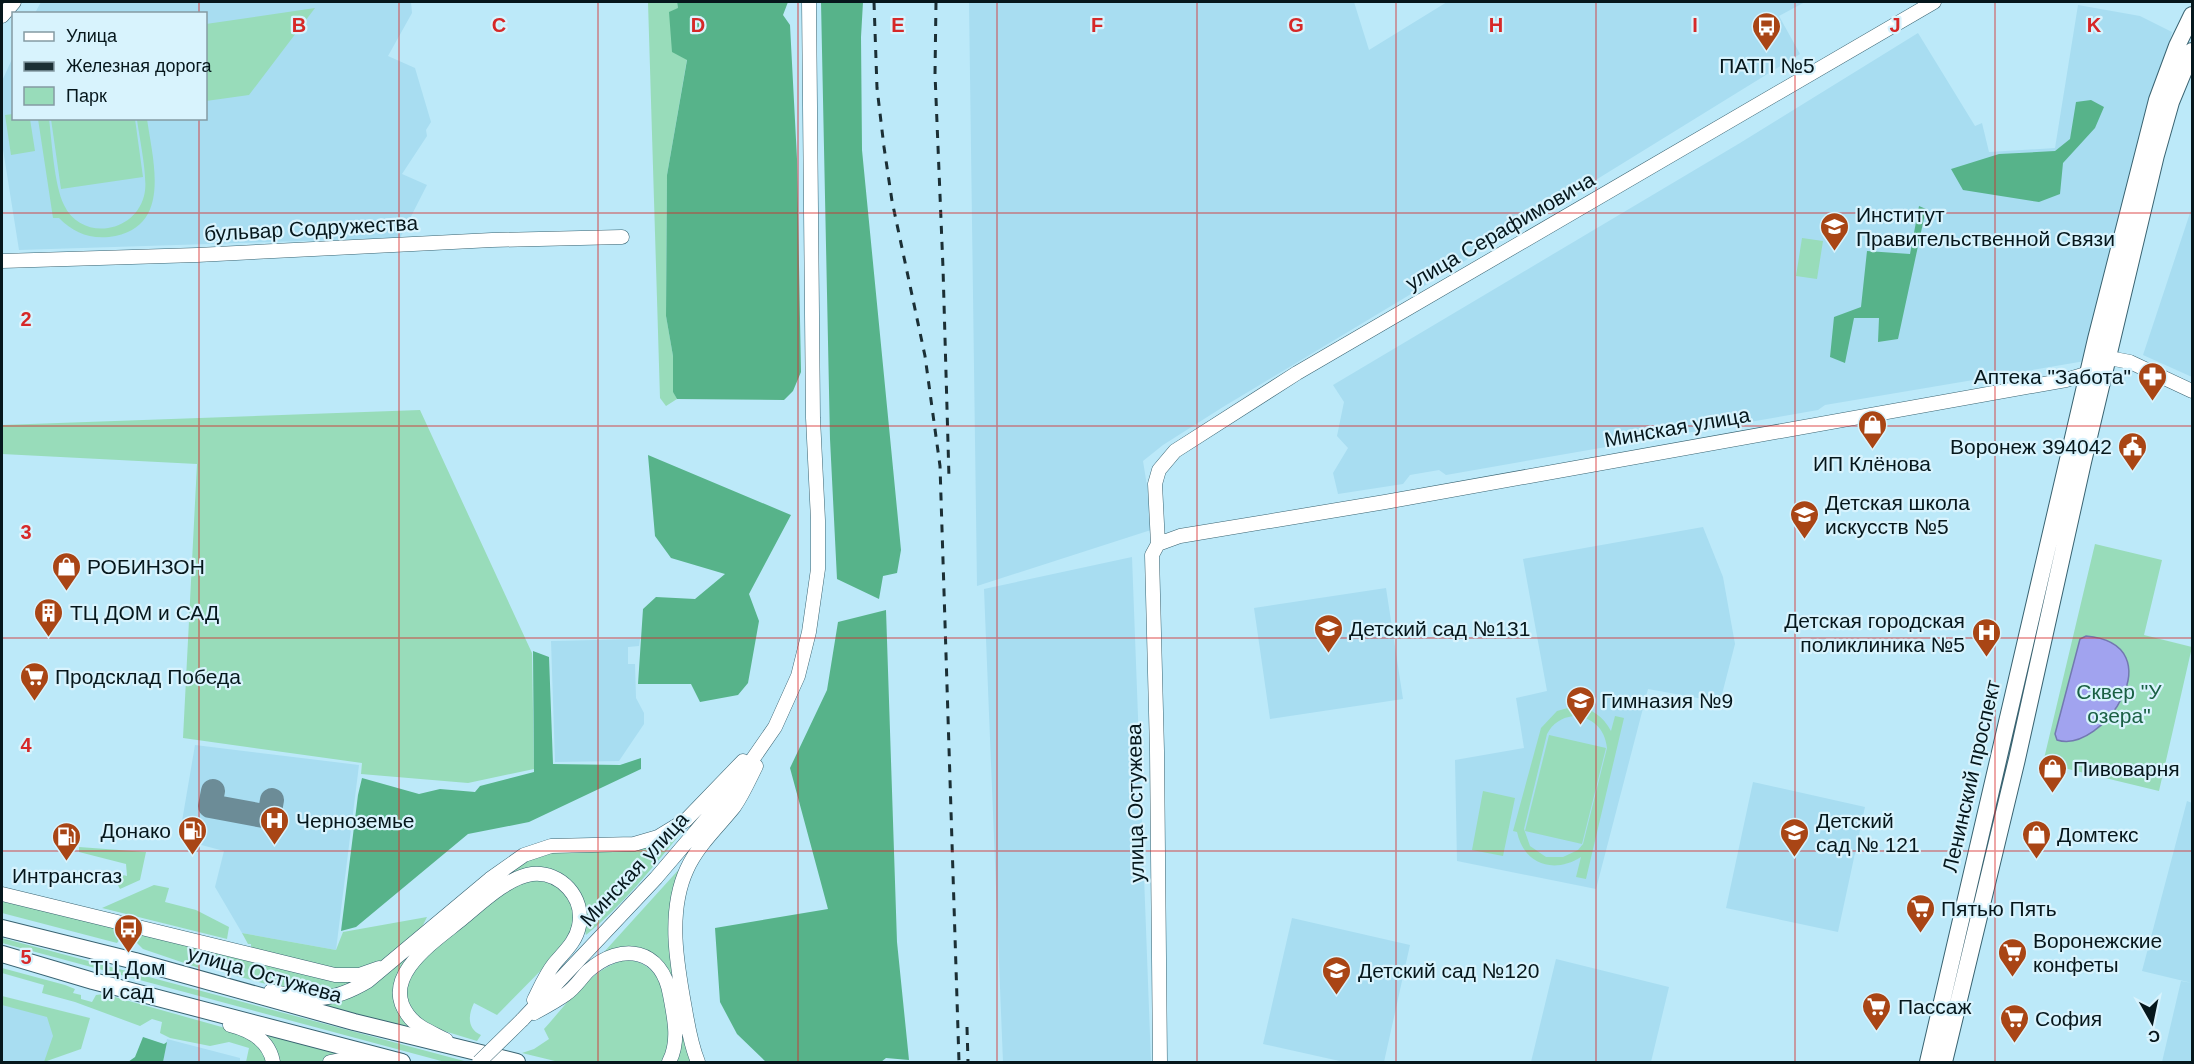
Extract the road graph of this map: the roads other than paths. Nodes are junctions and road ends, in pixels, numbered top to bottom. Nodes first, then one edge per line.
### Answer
1 (14, 2) edge
2 (809, 2) edge
3 (1934, 2) edge
4 (2193, 15) edge
5 (2, 16) edge
6 (2193, 51) edge
7 (622, 237) dead end
8 (2, 261) edge
9 (2109, 358) junction
10 (2089, 373) junction
11 (2193, 391) edge
12 (1158, 544) junction
13 (775, 727) junction
14 (2, 894) edge
15 (2, 917) edge
16 (2, 928) edge
17 (2, 954) edge
18 (401, 954) junction
19 (2, 961) edge
20 (135, 961) junction
21 (93, 981) junction
22 (522, 1020) junction
23 (460, 1048) junction
24 (273, 1062) edge
25 (330, 1062) edge
26 (377, 1062) edge
27 (402, 1062) edge
28 (479, 1062) edge
29 (516, 1062) edge
30 (669, 1062) edge
31 (698, 1062) edge
32 (1160, 1062) edge
33 (1928, 1062) edge
34 (1944, 1062) edge

1 - 5 street
2 - 13 street, Минская улица
3 - 12 street, улица Серафимовича
4 - 10 main road, Ленинский проспект
6 - 9 main road, Ленинский проспект
7 - 8 street, бульвар Содружества
9 - 10 street, Минская улица
9 - 11 street
9 - 34 main road, Ленинский проспект
10 - 12 street, Минская улица
10 - 33 main road, Ленинский проспект
12 - 32 street, улица Остужева
13 - 18 street
13 - 22 street, Минская улица
13 - 31 street
14 - 18 street
15 - 20 main road
16 - 20 main road, улица Остужева
17 - 21 main road
18 - 20 street
19 - 21 main road
20 - 23 main road, улица Остужева
21 - 24 street
21 - 27 main road
22 - 23 street
22 - 28 street, Минская улица, bridge
22 - 30 street
23 - 29 main road, улица Остужева
25 - 26 street

